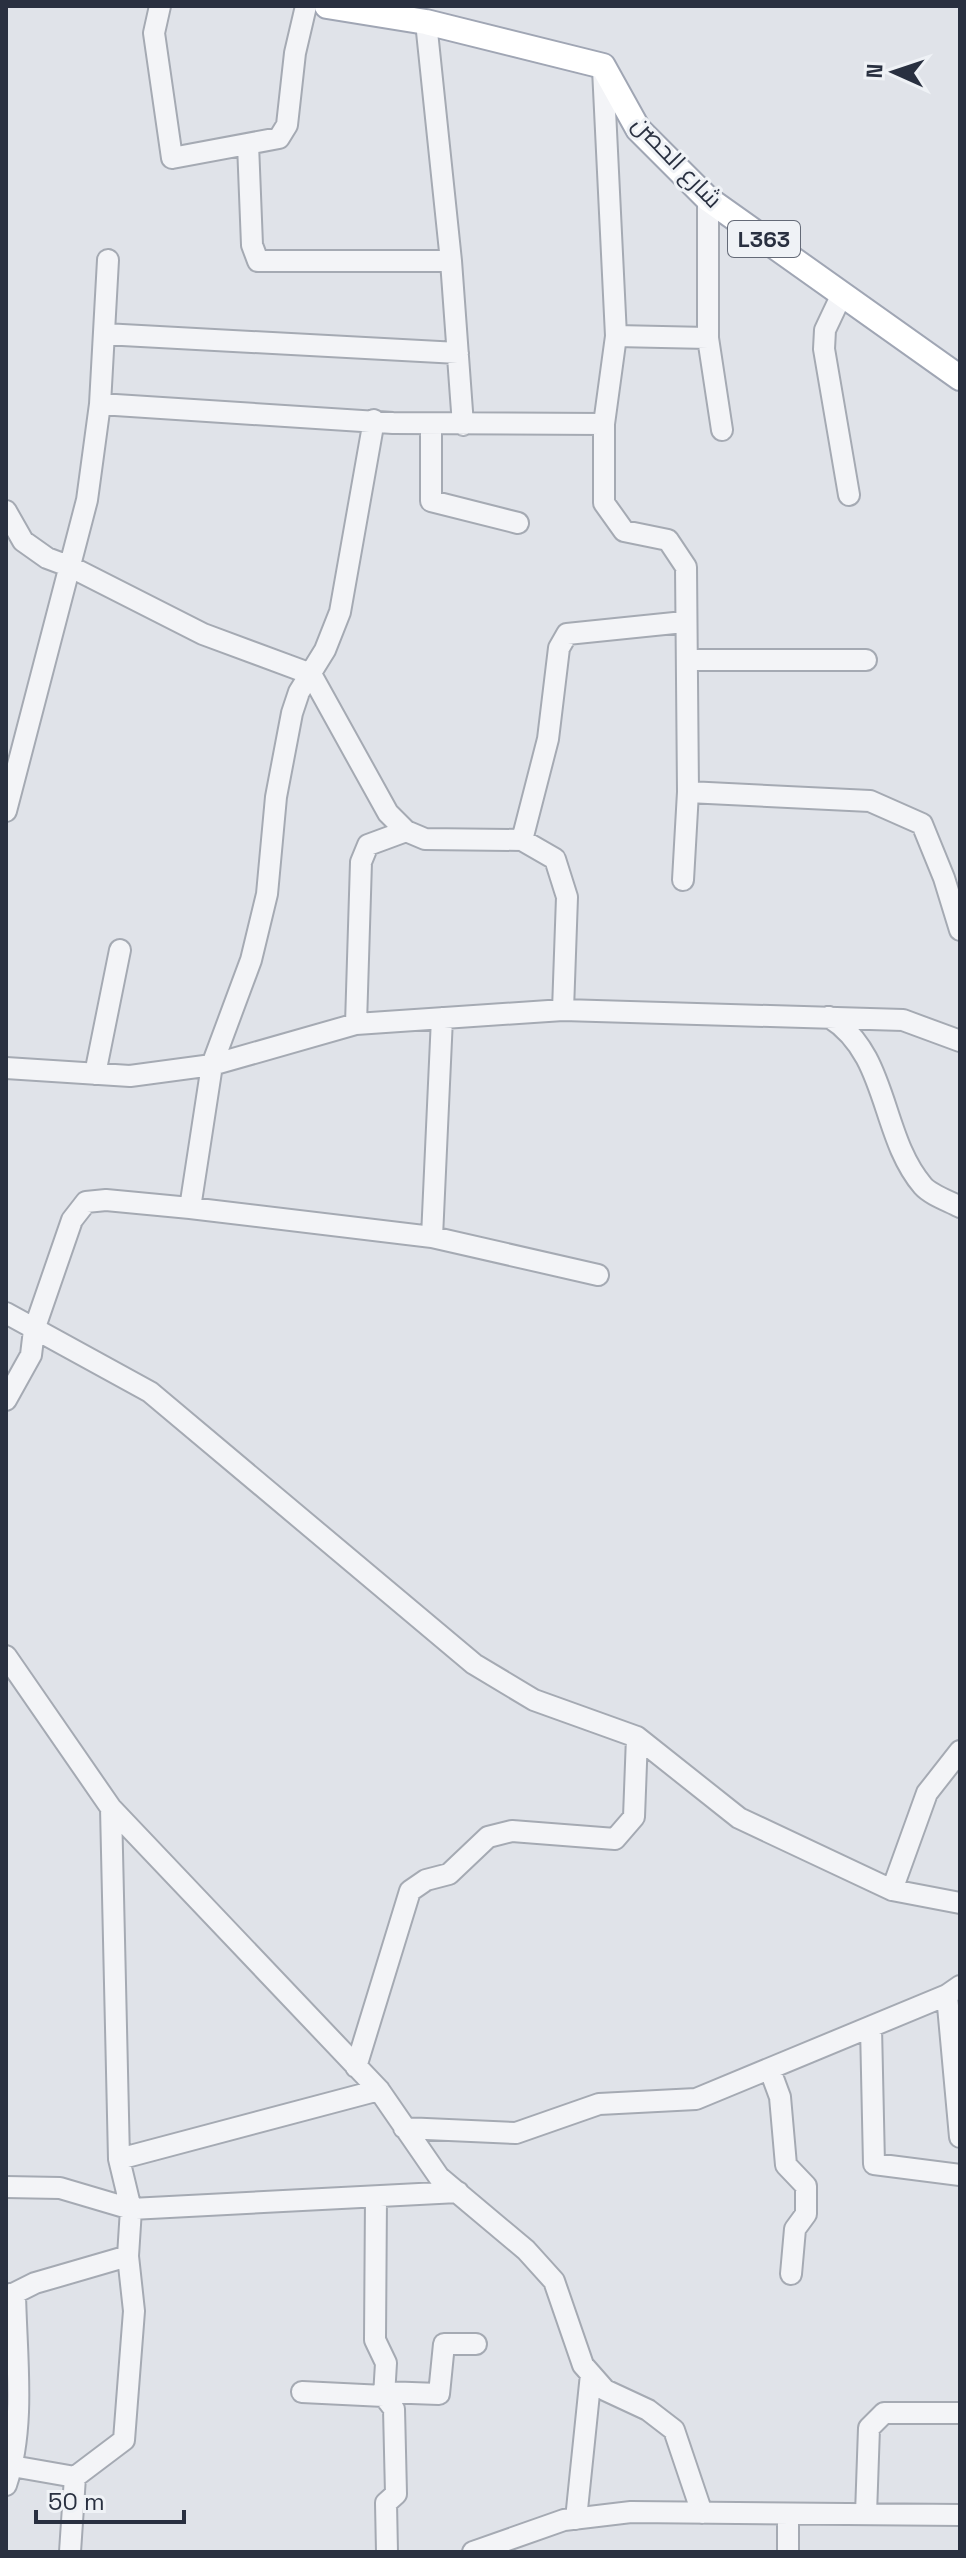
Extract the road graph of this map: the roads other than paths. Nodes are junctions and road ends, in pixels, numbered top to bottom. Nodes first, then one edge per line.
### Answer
1 (160, 6) edge
2 (306, 6) edge
3 (327, 6) edge
4 (426, 22) junction
5 (603, 66) junction
6 (248, 144) junction
7 (708, 199) junction
8 (108, 260) dead end
9 (451, 261) junction
10 (842, 294) junction
11 (104, 334) junction
12 (616, 336) junction
13 (708, 338) junction
14 (458, 353) junction
15 (960, 378) edge
16 (100, 404) junction
17 (374, 420) junction
18 (431, 424) junction
19 (604, 424) junction
20 (463, 425) junction
21 (722, 430) dead end
22 (849, 495) dead end
23 (6, 511) edge
24 (518, 523) dead end
25 (71, 567) junction
26 (684, 622) junction
27 (688, 660) junction
28 (866, 660) dead end
29 (311, 674) junction
30 (688, 792) junction
31 (6, 811) edge
32 (406, 831) junction
33 (522, 840) junction
34 (683, 880) dead end
35 (960, 930) edge
36 (120, 950) dead end
37 (563, 1010) junction
38 (828, 1016) junction
39 (442, 1018) junction
40 (356, 1024) junction
41 (960, 1041) edge
42 (212, 1065) junction
43 (6, 1068) edge
44 (95, 1074) junction
45 (960, 1207) edge
46 (190, 1208) junction
47 (432, 1237) junction
48 (598, 1275) dead end
49 (6, 1313) edge
50 (34, 1330) junction
51 (6, 1400) edge
52 (6, 1656) edge
53 (637, 1737) junction
54 (960, 1751) edge
55 (111, 1808) junction
56 (892, 1890) junction
57 (960, 1903) edge
58 (953, 1990) edge
59 (871, 2027) junction
60 (356, 2067) junction
61 (770, 2070) junction
62 (379, 2090) junction
63 (404, 2128) junction
64 (960, 2137) edge
65 (119, 2159) junction
66 (960, 2175) edge
67 (6, 2187) edge
68 (458, 2192) junction
69 (376, 2197) junction
70 (131, 2209) junction
71 (128, 2256) junction
72 (791, 2274) dead end
73 (11, 2294) edge
74 (476, 2344) dead end
75 (591, 2374) junction
76 (302, 2392) dead end
77 (384, 2394) junction
78 (12, 2405) edge
79 (960, 2413) edge
80 (9, 2476) edge
81 (75, 2477) junction
82 (702, 2513) junction
83 (788, 2514) junction
84 (866, 2514) junction
85 (960, 2515) edge
86 (576, 2519) junction
87 (70, 2552) edge
88 (387, 2552) edge
89 (473, 2552) edge
90 (788, 2552) edge

1 - 6 street
2 - 6 street
3 - 4 main road
4 - 5 main road
4 - 9 street
5 - 7 main road, شارع الحصن / L363
5 - 12 street
6 - 9 street
7 - 10 main road, شارع الحصن / L363
7 - 13 street
8 - 11 street
9 - 14 street
10 - 15 main road, شارع الحصن / L363
10 - 22 street
11 - 14 street
11 - 16 street
12 - 13 street
12 - 19 street
13 - 21 street
14 - 20 street
16 - 17 street
16 - 25 street
17 - 18 street
17 - 29 street
18 - 20 street
18 - 24 street
19 - 20 street
19 - 26 street
23 - 25 street
25 - 29 street
25 - 31 street
26 - 27 street
26 - 33 street
27 - 28 street
27 - 30 street
29 - 32 street
29 - 42 street
30 - 34 street
30 - 35 street
32 - 33 street
32 - 40 street
33 - 37 street
36 - 44 street
37 - 38 street
37 - 39 street
38 - 41 street
38 - 45 street
39 - 40 street
39 - 47 street
40 - 42 street
42 - 44 street
42 - 46 street
43 - 44 street
46 - 47 street
46 - 50 street
47 - 48 street
49 - 50 street
50 - 51 street
50 - 53 street
52 - 55 street
53 - 56 street
53 - 60 street
54 - 56 street
55 - 60 street
55 - 65 street
56 - 57 street
58 - 59 street
58 - 64 street
59 - 61 street
59 - 66 street
60 - 62 street
61 - 63 street
61 - 72 street
62 - 63 street
62 - 65 street
63 - 68 street
65 - 70 street
67 - 70 street
68 - 69 street
68 - 75 street
69 - 70 street
69 - 77 street
70 - 71 street
71 - 73 street
71 - 81 street
73 - 78 street
74 - 77 street
75 - 82 street
75 - 86 street
76 - 77 street
77 - 88 street
78 - 80 street
79 - 84 street
80 - 81 street
81 - 87 street
82 - 83 street
82 - 86 street
83 - 84 street
83 - 90 street
84 - 85 street
86 - 89 street

